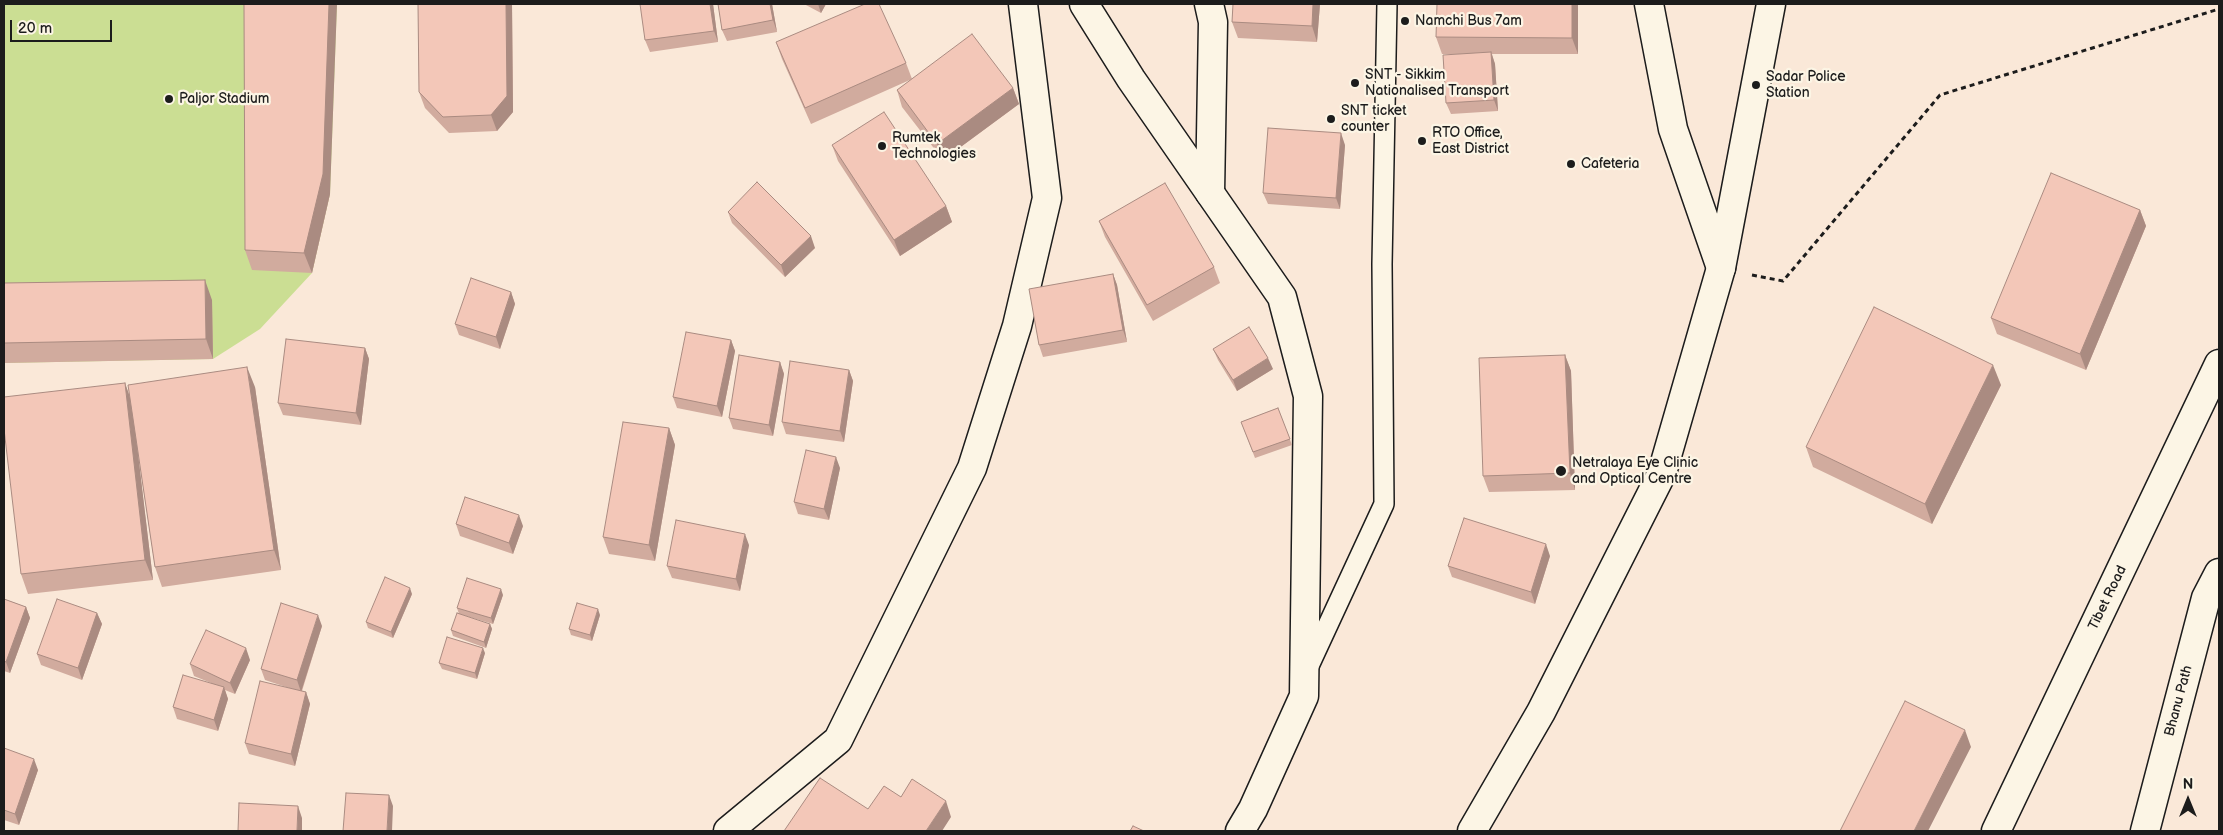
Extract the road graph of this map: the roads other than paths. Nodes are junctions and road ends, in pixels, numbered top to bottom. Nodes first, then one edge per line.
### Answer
1 (1023, 4) edge
2 (1084, 4) edge
3 (1209, 4) edge
4 (1387, 4) edge
5 (1649, 4) edge
6 (1771, 4) edge
7 (1210, 193) junction
8 (1721, 268) junction
9 (2219, 364) edge
10 (2219, 573) edge
11 (1304, 676) junction
12 (728, 831) edge
13 (1240, 831) edge
14 (1472, 831) edge
15 (1996, 831) edge
16 (2145, 831) edge

1 - 12 street
2 - 7 street
3 - 7 street
4 - 11 lane
5 - 8 street
6 - 8 street
7 - 11 street
8 - 14 street
9 - 15 street, Tibet Road
10 - 16 street, Bhanu Path
11 - 13 street

